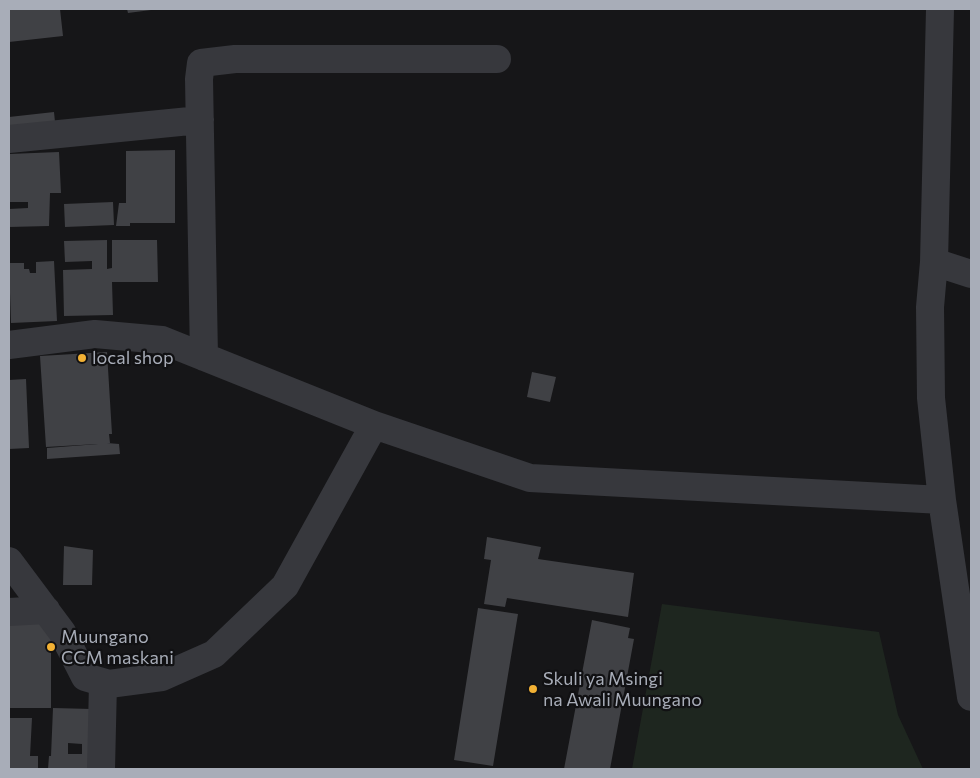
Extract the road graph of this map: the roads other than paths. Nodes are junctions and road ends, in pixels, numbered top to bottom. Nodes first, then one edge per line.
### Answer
1 (940, 9) edge
2 (497, 59) dead end
3 (200, 120) junction
4 (9, 138) edge
5 (934, 262) junction
6 (971, 274) edge
7 (9, 345) edge
8 (204, 357) junction
9 (374, 425) junction
10 (942, 500) junction
11 (9, 561) edge
12 (46, 610) junction
13 (9, 612) edge
14 (103, 683) junction
15 (971, 696) edge
16 (101, 769) edge

1 - 5 street
2 - 3 street
3 - 4 street
3 - 8 street
5 - 6 street
5 - 10 street
7 - 8 street
8 - 9 street
9 - 10 street
9 - 14 street
10 - 15 street
11 - 12 street
12 - 13 street
12 - 14 street
14 - 16 street

